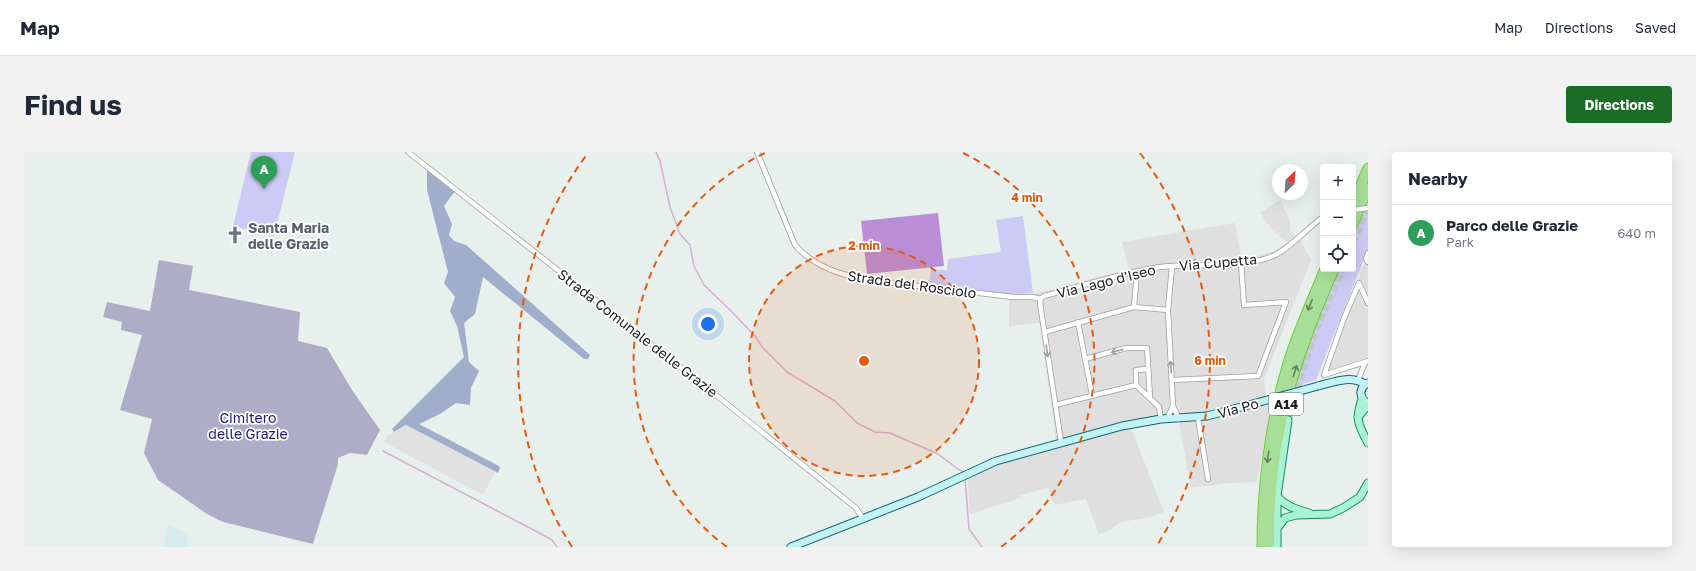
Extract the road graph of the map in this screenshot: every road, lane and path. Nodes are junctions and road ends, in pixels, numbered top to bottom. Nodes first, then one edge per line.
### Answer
1 (408, 152) edge
2 (757, 152) edge
3 (1368, 168) edge
4 (1368, 188) edge
5 (1354, 200) edge
6 (1368, 208) edge
7 (1356, 210) edge
8 (1356, 217) edge
9 (1320, 220) edge
10 (1368, 253) edge
11 (1368, 262) edge
12 (1241, 263) junction
13 (1172, 266) junction
14 (1137, 271) junction
15 (1324, 272) edge
16 (1333, 272) edge
17 (1041, 298) junction
18 (1368, 303) edge
19 (1134, 307) junction
20 (1168, 310) junction
21 (1078, 322) junction
22 (1045, 332) junction
23 (1085, 358) junction
24 (1367, 362) edge
25 (1148, 369) junction
26 (1355, 379) junction
27 (1172, 380) junction
28 (1136, 385) junction
29 (1365, 386) edge
30 (1092, 395) junction
31 (1150, 398) junction
32 (1362, 398) junction
33 (1368, 404) edge
34 (1055, 405) junction
35 (1173, 406) junction
36 (1358, 417) junction
37 (1198, 418) junction
38 (1164, 419) junction
39 (1179, 419) junction
40 (1288, 420) tunnel mouth
41 (1061, 442) junction
42 (1368, 443) edge
43 (1208, 479) dead end
44 (1368, 483) edge
45 (1277, 496) junction
46 (1287, 505) junction
47 (1276, 511) junction
48 (1317, 515) junction
49 (1285, 518) junction
50 (863, 519) junction
51 (1276, 530) junction
52 (791, 547) edge
53 (1262, 547) edge
54 (1269, 547) edge
55 (1276, 547) edge

1 - 50 street, Strada Comunale delle Grazie
2 - 17 street, Strada del Rosciolo
3 - 5 highway
4 - 8 highway
6 - 7 street, bridge
9 - 12 street, Via Cupetta
10 - 11 street
12 - 13 street, Via Cupetta
12 - 27 street
13 - 14 street, Via Lago d'Iseo
13 - 20 street
14 - 17 street, Via Lago d'Iseo
14 - 19 street
15 -> 53 highway, A14
54 -> 16 highway, A14
17 - 22 street
18 - 24 street
19 - 20 street
19 - 21 street
27 -> 20 street
21 - 22 street
21 - 23 street
22 -> 34 street
25 -> 23 street
23 - 30 street
24 - 26 street
25 - 28 street
25 - 31 street
26 - 29 street
26 - 37 street, Via Po, bridge
27 - 35 street
28 - 30 street
28 - 31 street
29 - 32 street
30 - 34 street
31 - 38 street
32 - 33 street
32 - 36 main road
33 - 36 main road
34 - 41 street
35 - 38 street
35 - 39 street
36 - 42 main road
37 - 39 street, Via Po
37 - 43 street
38 - 39 street, Via Po
38 - 41 street, Via Po
40 - 45 main road
41 - 50 street, Via Po
44 - 48 main road
45 - 46 main road
45 - 47 main road
46 - 47 main road
46 - 48 main road
47 - 49 main road
47 - 51 main road
48 - 49 main road
49 - 51 main road
50 - 52 street, Via Po
51 - 55 main road

